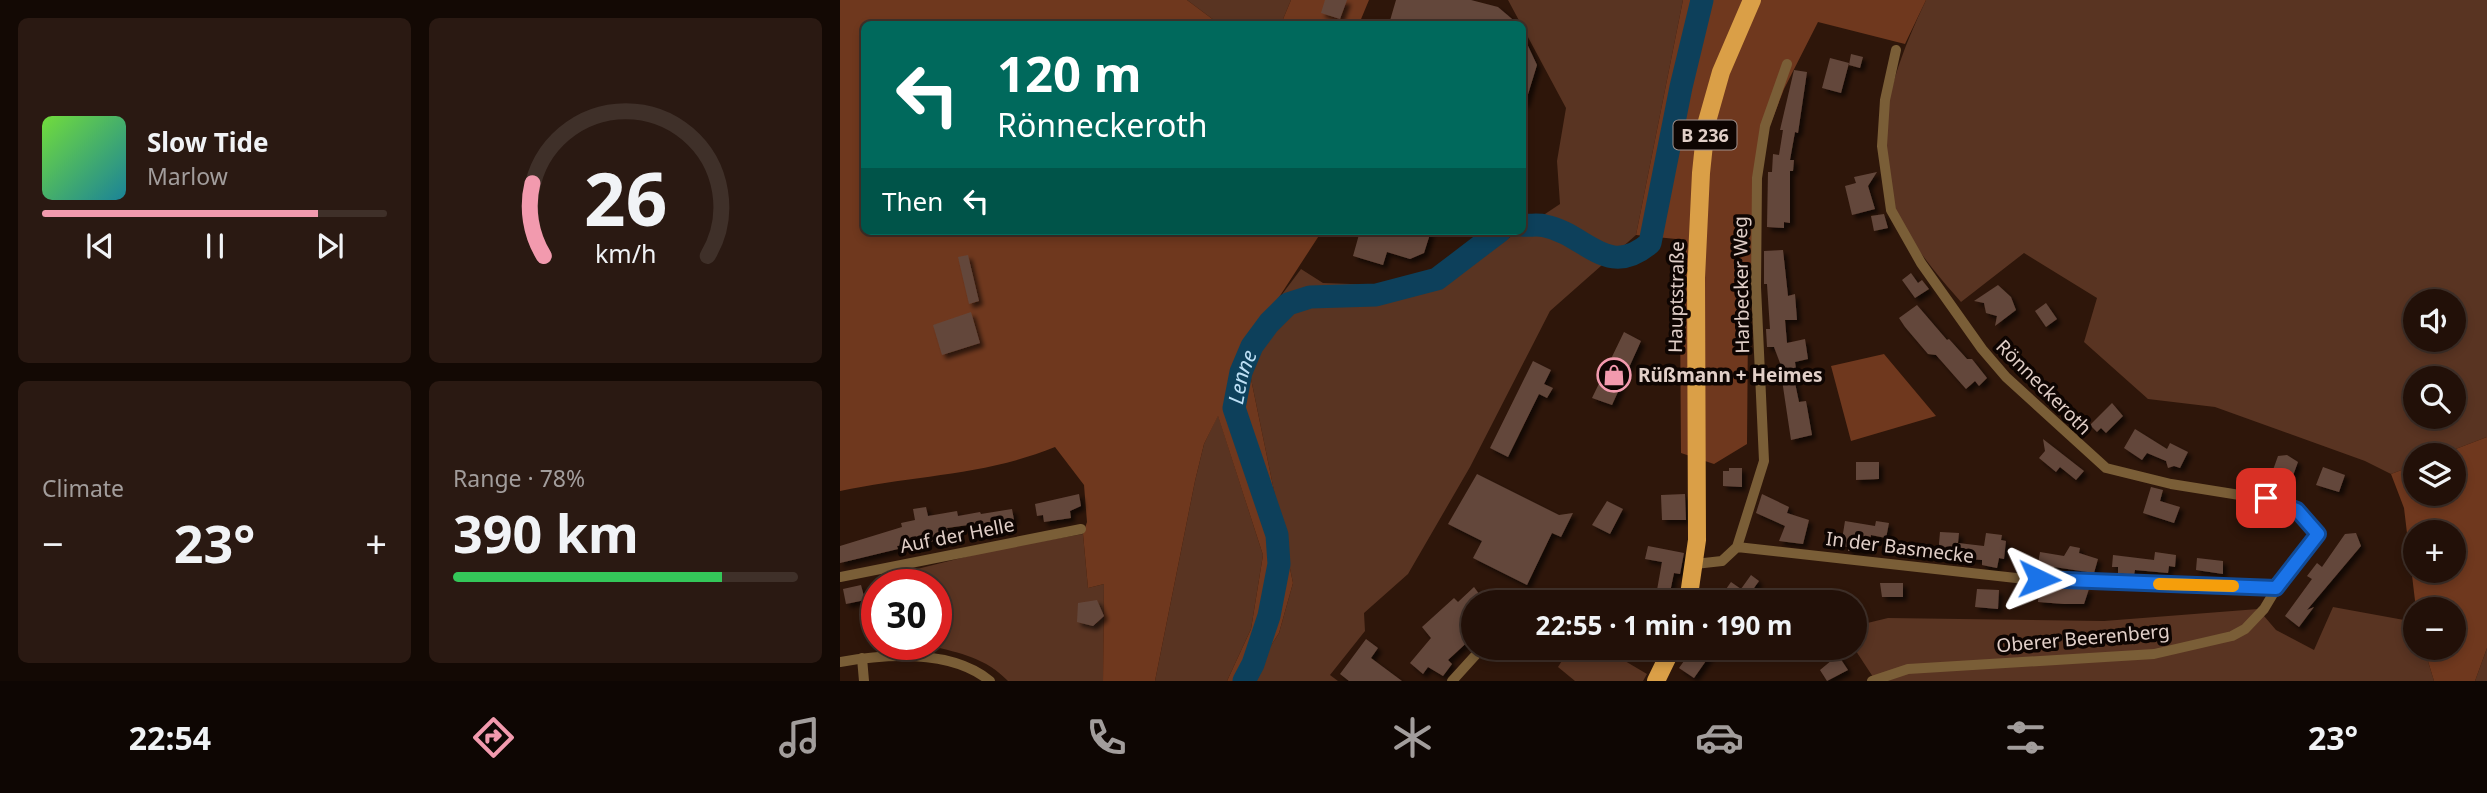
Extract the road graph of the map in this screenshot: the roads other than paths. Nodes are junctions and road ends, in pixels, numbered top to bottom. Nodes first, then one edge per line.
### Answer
1 (1752, 0) edge
2 (1896, 50) dead end
3 (1787, 64) dead end
4 (1081, 529) dead end
5 (1737, 547) junction
6 (1695, 564) junction
7 (840, 577) edge
8 (2276, 588) junction
9 (1690, 590) edge
10 (861, 658) edge
11 (862, 660) edge
12 (935, 660) edge
13 (1471, 660) edge
14 (1666, 660) edge
15 (840, 662) edge
16 (864, 681) edge
17 (990, 681) edge
18 (1452, 681) edge
19 (1656, 681) edge
20 (1872, 681) edge

1 - 6 main road, Hauptstraße / B 236
2 - 8 street, Rönneckeroth
3 - 5 street, Harbecker Weg
4 - 7 street, Auf der Helle
5 - 6 street
5 - 8 street, In der Basmecke
6 - 9 main road, Hauptstraße / B 236
8 - 20 street, Oberer Beerenberg
10 - 15 street
11 - 16 street
12 - 17 street
13 - 18 street
14 - 19 main road

